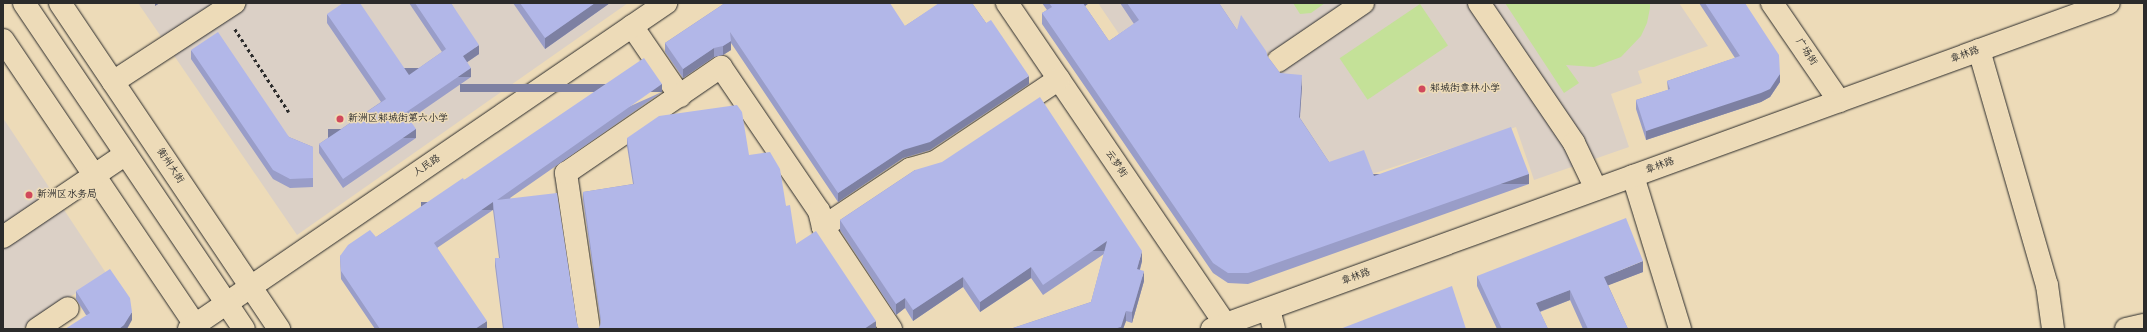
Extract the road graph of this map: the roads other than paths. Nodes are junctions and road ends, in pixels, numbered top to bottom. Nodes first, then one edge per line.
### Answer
1 (24, 3) edge
2 (60, 3) edge
3 (666, 3) edge
4 (1007, 3) edge
5 (1363, 3) edge
6 (1479, 3) edge
7 (1772, 3) edge
8 (2109, 3) edge
9 (228, 7) edge
10 (632, 26) junction
11 (3, 40) edge
12 (1979, 50) junction
13 (1278, 61) dead end
14 (1059, 79) junction
15 (113, 82) junction
16 (680, 96) junction
17 (1839, 101) junction
18 (126, 154) junction
19 (94, 175) junction
20 (1633, 176) junction
21 (1596, 189) junction
22 (823, 227) junction
23 (3, 236) edge
24 (251, 287) junction
25 (226, 303) junction
26 (68, 308) dead end
27 (1272, 319) edge
28 (2144, 325) edge
29 (1218, 327) edge
30 (194, 328) edge
31 (37, 329) edge
32 (244, 329) edge
33 (279, 329) edge
34 (589, 329) edge
35 (891, 329) edge
36 (1680, 329) edge
37 (2053, 329) edge
38 (2126, 329) edge

1 - 18 street
2 - 15 street, 衡州大街
3 - 10 street, 人民路
4 - 14 street, 云梦街
5 - 13 street
6 - 21 street
7 - 17 street, 广场街
8 - 12 street, 章林路
9 - 15 street
10 - 16 street
10 - 24 street, 人民路
11 - 19 street
12 - 17 street, 章林路
12 - 37 street
14 - 22 street
14 - 29 street, 云梦街
15 - 24 street, 衡州大街
16 - 22 street
16 - 34 street
17 - 20 street, 章林路
18 - 19 street
18 - 25 street
19 - 23 street
19 - 30 street
20 - 21 street, 章林路
20 - 36 street
21 - 27 street, 章林路
22 - 35 street
24 - 25 street, 人民路
24 - 33 street, 衡州大街
25 - 30 street, 人民路
25 - 32 street
26 - 31 street
27 - 29 street, 章林路
28 - 38 street

